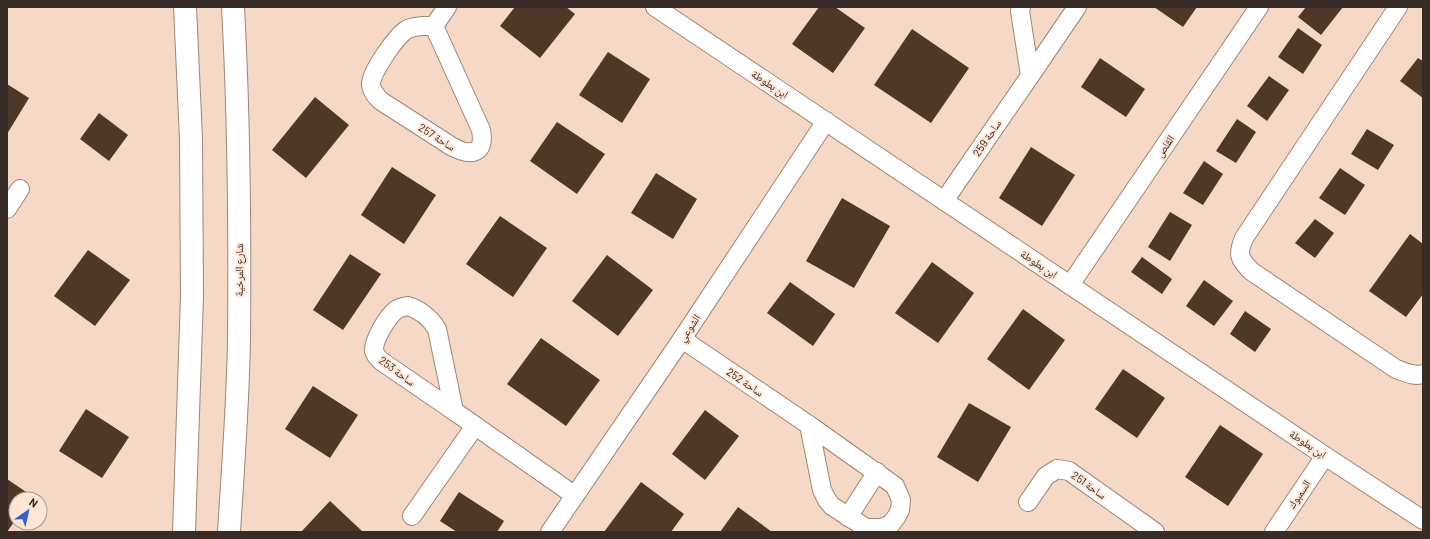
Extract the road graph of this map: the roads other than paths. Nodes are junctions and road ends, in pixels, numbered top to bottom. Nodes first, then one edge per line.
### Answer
1 (185, 7) edge
2 (233, 7) edge
3 (447, 7) edge
4 (655, 7) edge
5 (1021, 7) edge
6 (1259, 7) edge
7 (1398, 7) edge
8 (1074, 8) edge
9 (434, 26) junction
10 (1030, 76) junction
11 (826, 121) junction
12 (20, 189) dead end
13 (944, 201) junction
14 (7, 209) edge
15 (1070, 285) junction
16 (682, 340) junction
17 (1423, 374) edge
18 (454, 411) junction
19 (809, 425) junction
20 (475, 426) junction
21 (1325, 456) junction
22 (877, 472) junction
23 (574, 495) junction
24 (1028, 502) dead end
25 (412, 516) dead end
26 (848, 516) junction
27 (1423, 520) edge
28 (184, 532) edge
29 (229, 532) edge
30 (550, 532) edge
31 (1155, 532) edge
32 (1274, 532) edge

1 - 28 highway
2 - 29 highway, شارع المرخية
3 - 9 street
4 - 11 street, ابن بطوطة
5 - 10 street
6 - 15 street, القلص
7 - 17 street
8 - 10 street, ساحة 259
9 - 9 street, ساحة 257
10 - 13 street, ساحة 259
11 - 13 street, ابن بطوطة
11 - 16 street, الشوعي
12 - 14 street
13 - 15 street, ابن بطوطة
15 - 21 street, ابن بطوطة
16 - 19 street, ساحة 252
16 - 23 street, الشوعي
18 - 18 street, ساحة 253
18 - 20 street, ساحة 253
19 - 22 street, ساحة 252
19 - 26 street, ساحة 252
20 - 23 street, ساحة 253
20 - 25 street
21 - 27 street, ابن بطوطة
21 - 32 street, السمبوك
22 - 26 street
22 - 26 street, ساحة 252
23 - 30 street, الشوعي
24 - 31 street, ساحة 251

